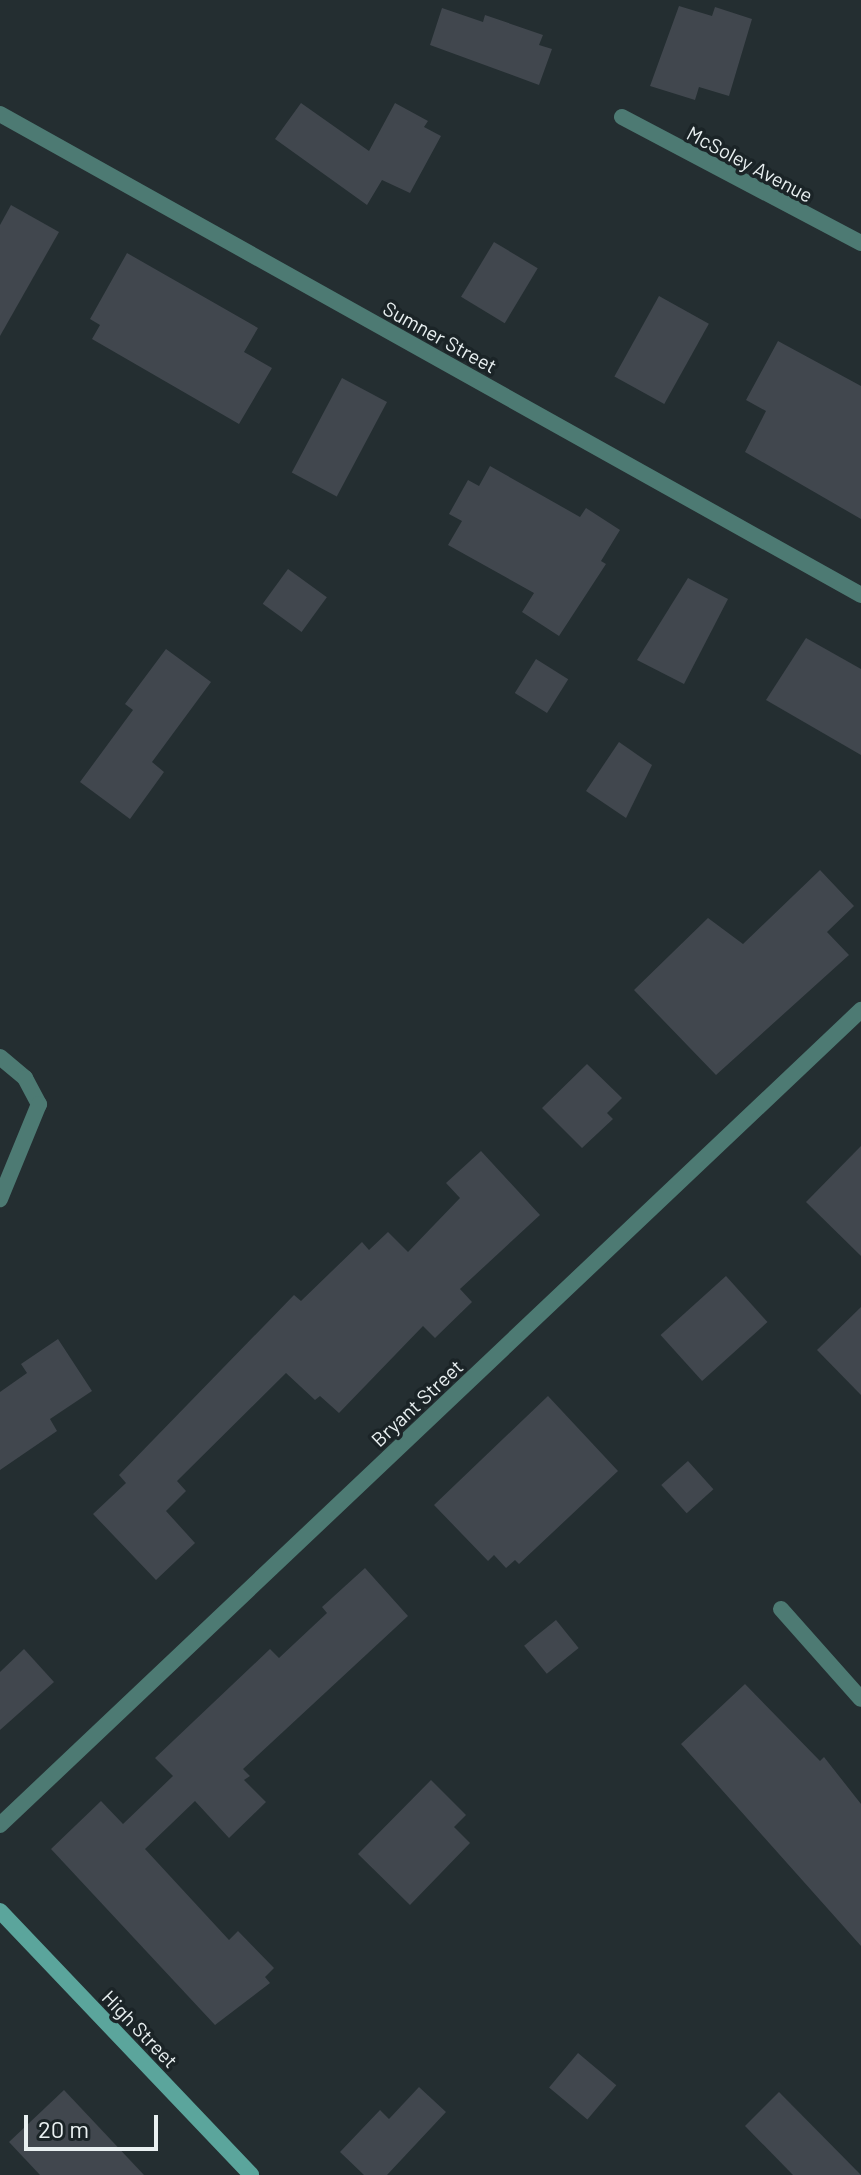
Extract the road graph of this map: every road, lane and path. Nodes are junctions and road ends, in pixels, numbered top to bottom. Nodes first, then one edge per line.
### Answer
1 (0, 114) edge
2 (622, 117) dead end
3 (861, 243) edge
4 (861, 595) edge
5 (861, 1010) edge
6 (0, 1057) edge
7 (0, 1199) edge
8 (781, 1609) dead end
9 (861, 1699) edge
10 (0, 1825) edge
11 (0, 1911) edge
12 (251, 2175) edge

1 - 4 street, Sumner Street
2 - 3 street, McSoley Avenue
5 - 10 street, Bryant Street
6 - 7 street
8 - 9 street
11 - 12 street, High Street

